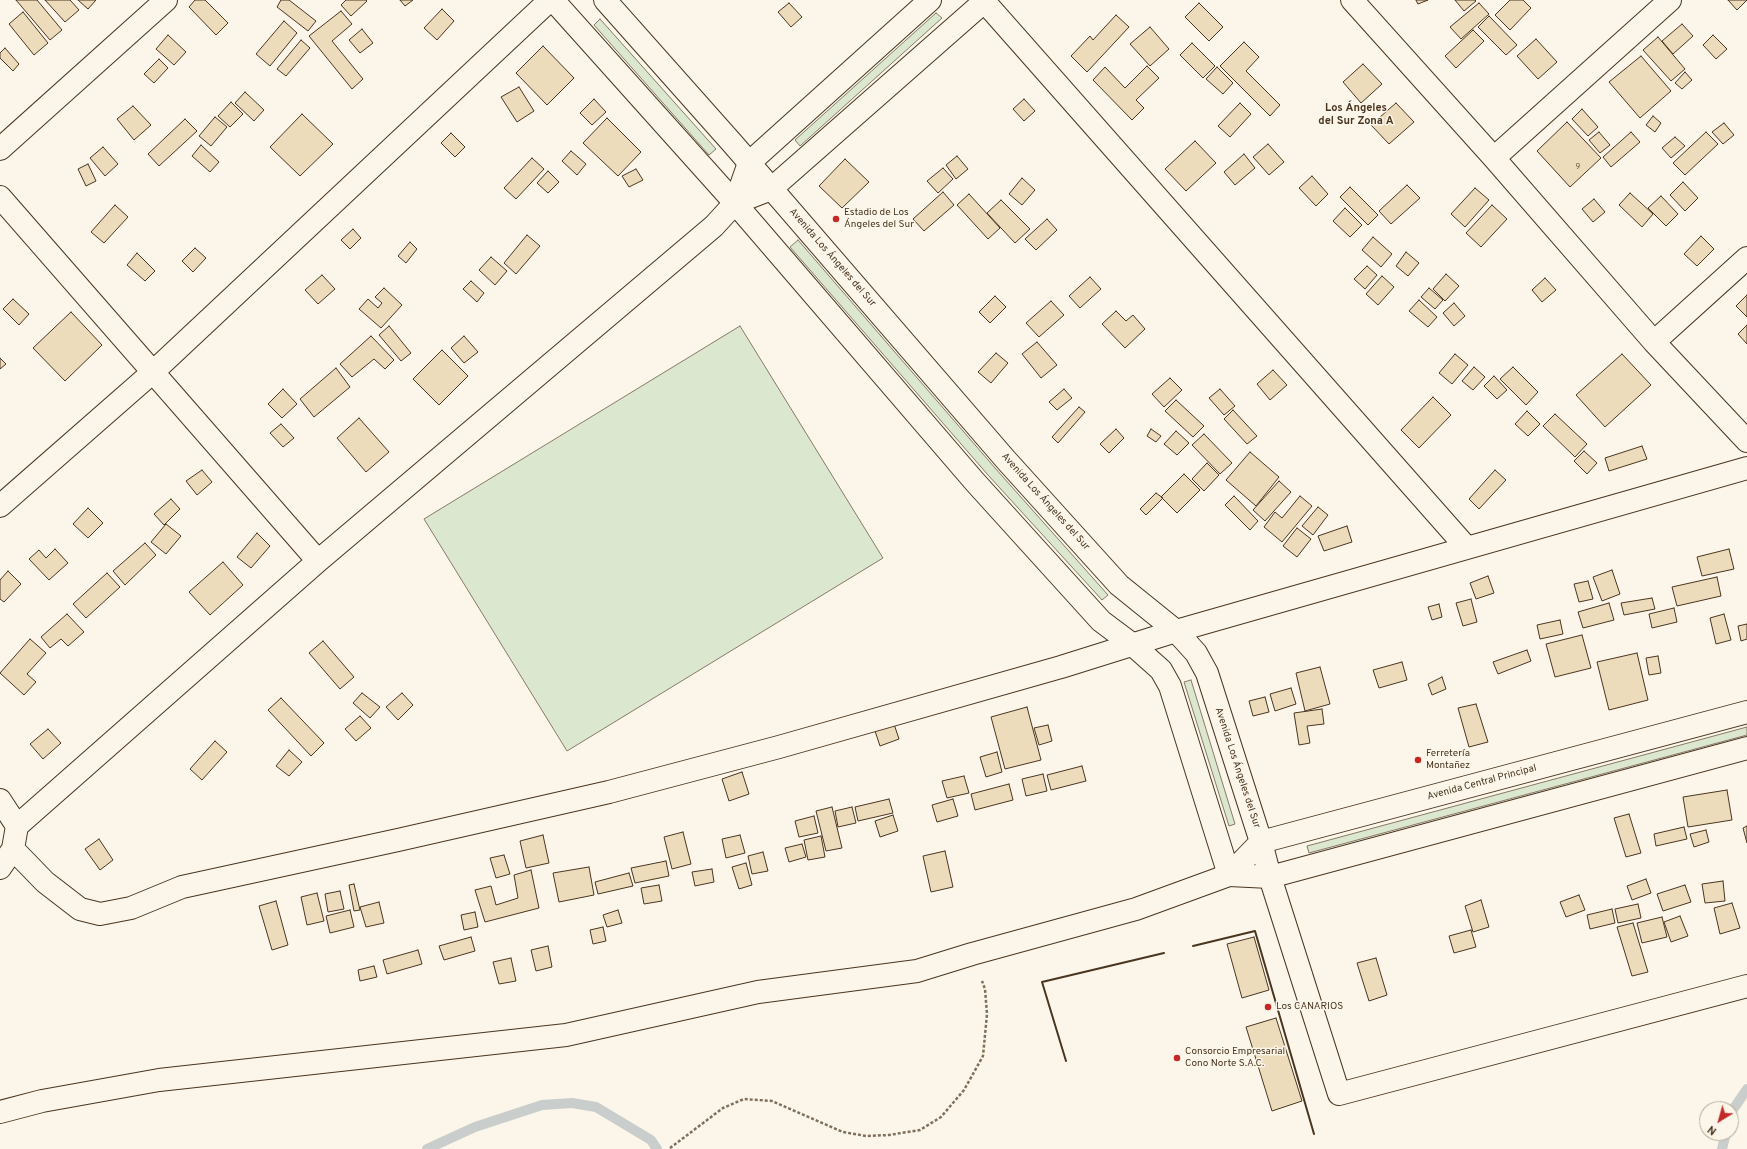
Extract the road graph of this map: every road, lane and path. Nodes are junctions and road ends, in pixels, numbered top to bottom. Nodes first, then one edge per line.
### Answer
1 (166, 0) edge
2 (550, 0) edge
3 (554, 0) edge
4 (605, 0) edge
5 (930, 0) edge
6 (1670, 0) edge
7 (985, 1) edge
8 (1356, 1) edge
9 (0, 149) edge
10 (1494, 158) junction
11 (749, 163) junction
12 (771, 189) junction
13 (0, 196) edge
14 (736, 203) junction
15 (1747, 258) edge
16 (1654, 342) junction
17 (154, 372) junction
18 (1747, 441) edge
19 (1747, 468) edge
20 (0, 506) edge
21 (1467, 548) junction
22 (318, 561) junction
23 (1176, 631) junction
24 (1133, 645) junction
25 (1747, 712) edge
26 (1747, 748) edge
27 (0, 800) edge
28 (17, 826) junction
29 (1261, 842) junction
30 (13, 849) junction
31 (0, 868) edge
32 (1229, 875) junction
33 (1270, 877) junction
34 (972, 954) junction
35 (1747, 986) edge
36 (0, 1112) edge
37 (670, 1148) dead end

1 - 9 street
2 - 17 street
3 - 14 street
4 - 11 street, Avenida Los Ángeles del Sur
5 - 11 street
6 - 10 street
7 - 12 street
7 - 21 street
8 - 10 street
10 - 16 street
11 - 12 street, Avenida Los Ángeles del Sur
11 - 14 street
12 - 14 street
12 - 23 street, Avenida Los Ángeles del Sur
13 - 17 street
14 - 22 street
14 - 24 street
15 - 16 street
16 - 18 street
17 - 20 street
17 - 22 street
19 - 21 street
21 - 23 street
22 - 28 street
23 - 24 street
23 - 29 street, Avenida Los Ángeles del Sur
24 - 30 street
24 - 32 street
25 - 29 street, Avenida Central Principal
26 - 33 street
27 - 28 street
28 - 30 street
29 - 32 street
29 - 33 street, Avenida Los Ángeles del Sur
30 - 31 street
32 - 33 street
32 - 34 street
33 - 35 street, Avenida Los Ángeles del Sur
34 - 36 street
34 - 37 path

